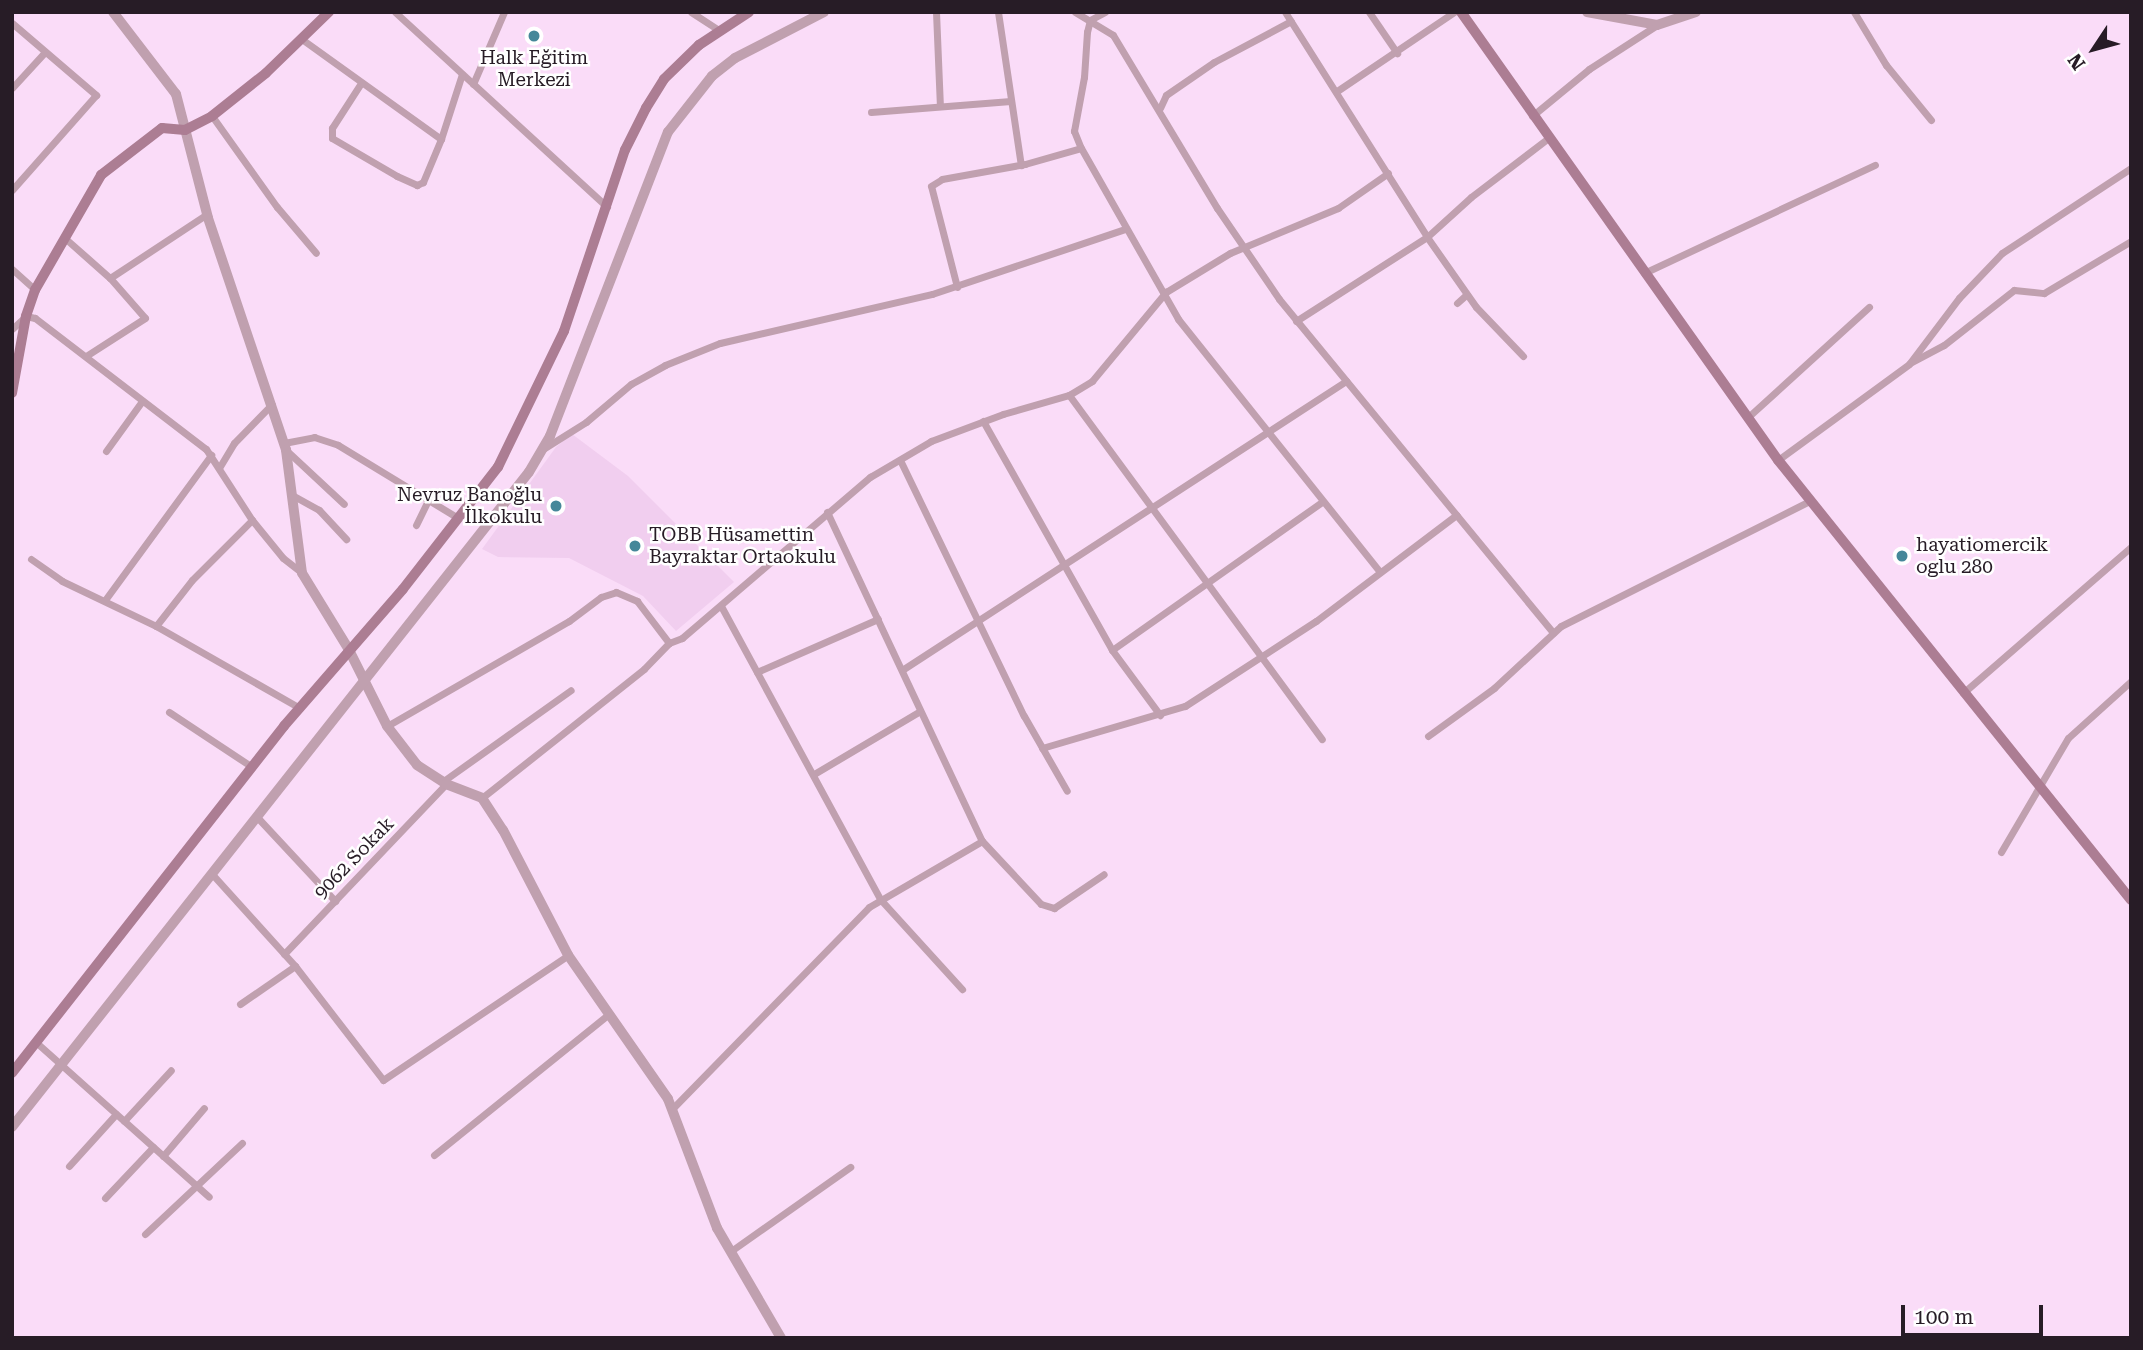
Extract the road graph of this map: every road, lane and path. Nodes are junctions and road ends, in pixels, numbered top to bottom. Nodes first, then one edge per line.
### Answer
1 (113, 12) edge
2 (329, 12) edge
3 (395, 12) edge
4 (504, 12) edge
5 (691, 12) edge
6 (750, 12) edge
7 (824, 12) edge
8 (936, 12) edge
9 (998, 12) edge
10 (1075, 12) edge
11 (1105, 12) edge
12 (1285, 12) edge
13 (1369, 12) edge
14 (1454, 12) edge
15 (1461, 12) edge
16 (1587, 12) edge
17 (1696, 12) edge
18 (1854, 12) edge
19 (1090, 20) junction
20 (1291, 21) junction
21 (12, 23) edge
22 (1657, 25) junction
23 (720, 31) junction
24 (303, 40) junction
25 (44, 53) junction
26 (1397, 53) junction
27 (462, 74) junction
28 (361, 83) junction
29 (473, 84) junction
30 (12, 88) edge
31 (1337, 91) junction
32 (1012, 100) junction
33 (940, 106) junction
34 (1160, 108) junction
35 (872, 112) dead end
36 (212, 116) junction
37 (1532, 116) junction
38 (1931, 120) dead end
39 (185, 130) junction
40 (441, 139) junction
41 (1547, 139) junction
42 (1081, 148) junction
43 (1021, 165) junction
44 (1875, 165) dead end
45 (2131, 168) edge
46 (1388, 173) junction
47 (12, 190) edge
48 (607, 207) junction
49 (207, 214) junction
50 (1125, 229) junction
51 (1427, 237) junction
52 (67, 240) junction
53 (2131, 242) edge
54 (1243, 249) junction
55 (316, 253) dead end
56 (12, 269) edge
57 (1644, 273) junction
58 (110, 278) junction
59 (957, 287) junction
60 (35, 290) junction
61 (1467, 294) junction
62 (1163, 295) junction
63 (1457, 303) dead end
64 (1869, 307) dead end
65 (26, 316) junction
66 (1296, 321) junction
67 (12, 329) edge
68 (86, 356) junction
69 (1523, 356) dead end
70 (1909, 364) junction
71 (1346, 381) junction
72 (12, 393) edge
73 (1069, 396) junction
74 (142, 401) junction
75 (272, 404) junction
76 (1747, 418) junction
77 (983, 421) junction
78 (1266, 434) junction
79 (285, 446) junction
80 (543, 449) junction
81 (106, 451) dead end
82 (211, 455) junction
83 (900, 460) junction
84 (1778, 460) junction
85 (219, 468) junction
86 (292, 495) junction
87 (428, 500) junction
88 (1810, 501) junction
89 (1322, 502) junction
90 (344, 504) dead end
91 (1151, 510) junction
92 (827, 512) junction
93 (1457, 515) junction
94 (457, 518) junction
95 (252, 520) junction
96 (416, 525) dead end
97 (346, 539) dead end
98 (2131, 547) edge
99 (31, 559) dead end
100 (1063, 568) junction
101 (1379, 571) junction
102 (302, 573) junction
103 (1208, 585) junction
104 (105, 600) junction
105 (721, 606) junction
106 (878, 619) junction
107 (978, 622) junction
108 (156, 626) junction
109 (1553, 633) junction
110 (669, 643) junction
111 (348, 648) junction
112 (1112, 650) junction
113 (1262, 656) junction
114 (902, 670) junction
115 (757, 672) junction
116 (2131, 681) edge
117 (364, 684) junction
118 (571, 690) dead end
119 (1963, 693) junction
120 (300, 708) junction
121 (920, 711) junction
122 (169, 712) dead end
123 (1160, 715) junction
124 (387, 726) junction
125 (1428, 736) dead end
126 (1322, 740) dead end
127 (1042, 748) junction
128 (252, 767) junction
129 (814, 774) junction
130 (444, 783) junction
131 (2037, 785) junction
132 (1067, 792) dead end
133 (482, 798) junction
134 (257, 817) junction
135 (982, 841) junction
136 (2001, 852) dead end
137 (212, 874) junction
138 (1104, 874) dead end
139 (880, 899) junction
140 (2131, 900) edge
141 (335, 901) junction
142 (284, 954) junction
143 (568, 955) junction
144 (295, 966) junction
145 (962, 989) dead end
146 (240, 1004) dead end
147 (609, 1014) junction
148 (38, 1044) junction
149 (62, 1066) junction
150 (170, 1070) dead end
151 (12, 1073) edge
152 (204, 1108) dead end
153 (672, 1109) junction
154 (116, 1114) junction
155 (124, 1121) junction
156 (12, 1127) edge
157 (243, 1143) dead end
158 (153, 1147) junction
159 (434, 1155) dead end
160 (163, 1156) junction
161 (69, 1166) dead end
162 (850, 1167) dead end
163 (195, 1185) junction
164 (209, 1197) dead end
165 (105, 1198) dead end
166 (145, 1234) dead end
167 (731, 1251) junction
168 (781, 1338) edge

1 - 39 street
2 - 24 main road
3 - 27 street
4 - 29 street
5 - 23 street
6 - 23 main road
7 - 80 street
8 - 33 street
9 - 32 street
10 - 19 street
11 - 19 street
12 - 20 street
13 - 26 street
14 - 26 street
15 - 37 main road
16 - 22 street
17 - 22 street
18 - 38 street
19 - 34 street
19 - 42 street
20 - 31 street
20 - 34 street
21 - 25 street
22 - 37 street
23 - 48 main road
24 - 28 street
24 - 36 main road
25 - 30 street
25 - 47 street
26 - 31 street
27 - 29 street
27 - 40 street
28 - 40 street
28 - 40 street
29 - 48 street
31 - 46 street
32 - 33 street
32 - 43 street
33 - 35 street
34 - 54 street
36 - 39 main road
36 - 55 street
37 - 41 main road
39 - 49 street
39 - 52 main road
41 - 51 street
41 - 57 main road
42 - 43 street
42 - 50 street
43 - 59 street
44 - 57 street
45 - 70 street
46 - 51 street
46 - 54 street
48 - 94 main road
49 - 58 street
49 - 75 street
50 - 59 street
50 - 62 street
51 - 61 street
51 - 66 street
52 - 58 street
52 - 60 main road
53 - 70 street
54 - 62 street
54 - 66 street
56 - 60 street
57 - 76 main road
58 - 68 street
59 - 80 street
60 - 65 main road
61 - 63 street
61 - 69 street
62 - 73 street
62 - 78 street
64 - 76 street
65 - 67 street
65 - 68 street
65 - 72 main road
66 - 71 street
68 - 74 street
70 - 84 street
71 - 78 street
71 - 93 street
73 - 77 street
73 - 91 street
74 - 81 street
74 - 82 street
75 - 79 street
75 - 85 street
76 - 84 main road
77 - 83 street
77 - 100 street
78 - 89 street
78 - 91 street
79 - 86 street
79 - 87 street
79 - 90 street
80 - 117 street
82 - 85 street
82 - 104 street
83 - 92 street
83 - 107 street
84 - 88 main road
85 - 95 street
86 - 97 street
86 - 102 street
87 - 94 street
87 - 96 street
88 - 109 street
88 - 119 main road
89 - 101 street
89 - 103 street
91 - 100 street
91 - 103 street
92 - 105 street
92 - 106 street
93 - 101 street
93 - 109 street
94 - 111 main road
95 - 102 street
95 - 108 street
98 - 119 street
99 - 104 street
100 - 107 street
100 - 112 street
101 - 113 street
102 - 111 street
103 - 112 street
103 - 113 street
104 - 108 street
105 - 110 street
105 - 115 street
106 - 114 street
106 - 115 street
107 - 114 street
107 - 127 street
108 - 120 street
109 - 125 street
110 - 124 street
110 - 133 street
111 - 117 street
111 - 120 main road
112 - 123 street
113 - 123 street
113 - 126 street
114 - 121 street
115 - 129 street
116 - 131 street
117 - 124 street
117 - 134 street
118 - 130 street, 9062 Sokak
119 - 131 main road
120 - 128 main road
121 - 129 street
121 - 135 street
122 - 128 street
123 - 127 street
124 - 130 street
127 - 132 street
128 - 148 main road
129 - 139 street
130 - 133 street
130 - 141 street, 9062 Sokak
131 - 136 street
131 - 140 main road
133 - 143 street
134 - 137 street
134 - 141 street
135 - 138 street
135 - 139 street
137 - 142 street
137 - 149 street
139 - 145 street
139 - 153 street
141 - 142 street, 9062 Sokak
142 - 144 street
143 - 144 street
143 - 147 street
144 - 146 street
147 - 153 street
147 - 159 street
148 - 149 street
148 - 151 main road
149 - 154 street
149 - 156 street
150 - 155 street
152 - 160 street
153 - 167 street
154 - 155 street
154 - 161 street
155 - 158 street
157 - 163 street
158 - 160 street
158 - 165 street
160 - 163 street
162 - 167 street
163 - 164 street
163 - 166 street
167 - 168 street

